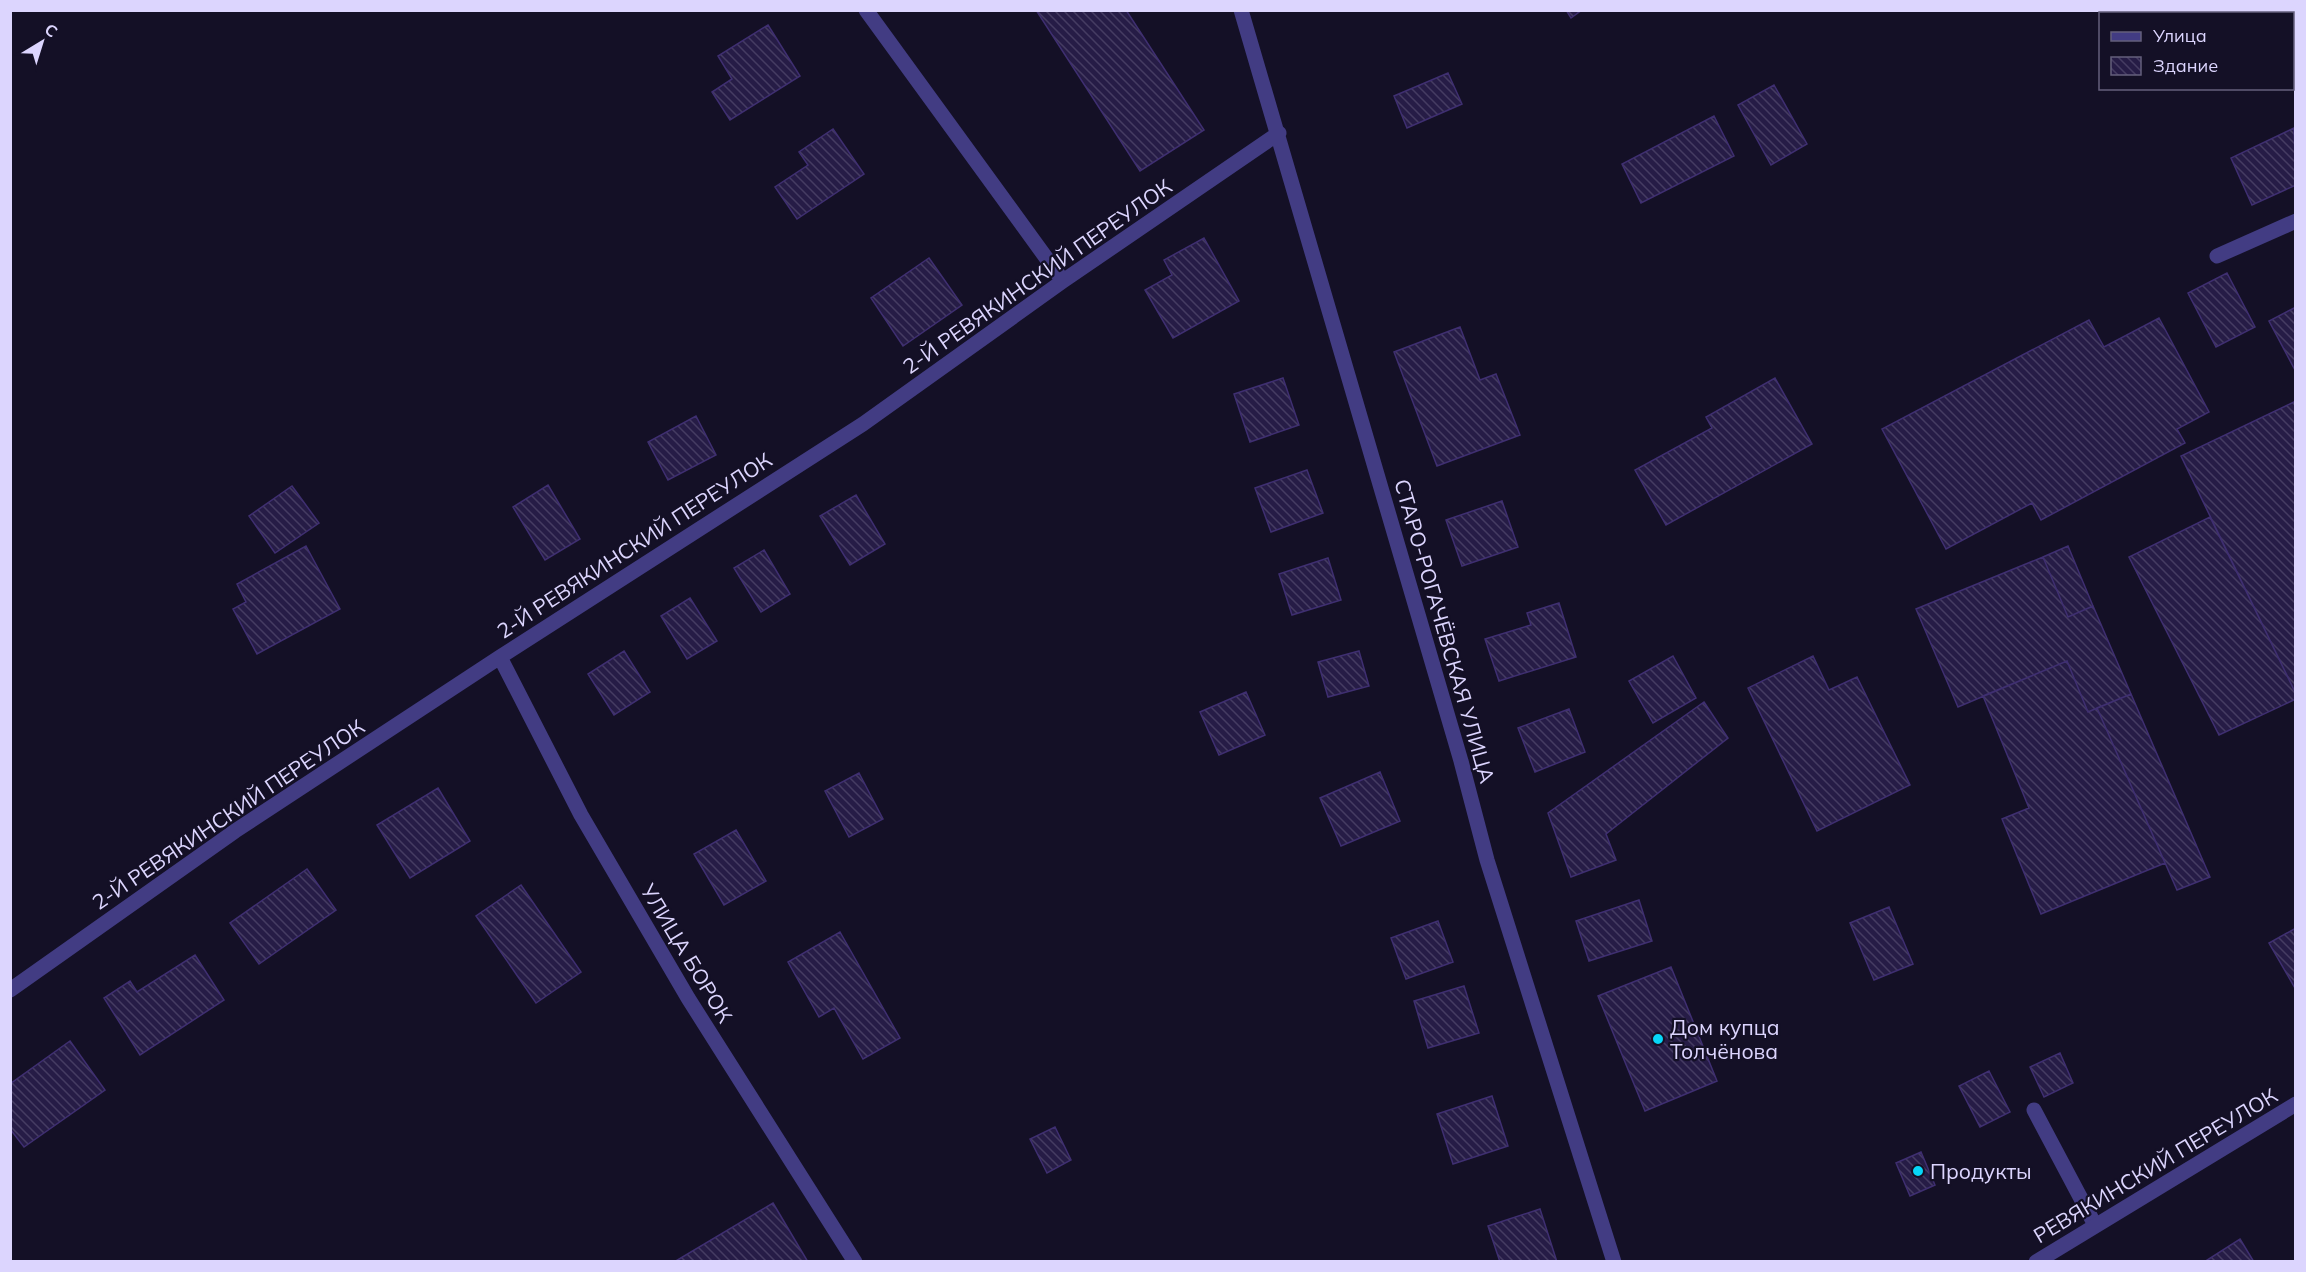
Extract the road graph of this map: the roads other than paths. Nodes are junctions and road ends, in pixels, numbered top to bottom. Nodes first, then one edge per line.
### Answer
1 (866, 10) edge
2 (1242, 10) edge
3 (1279, 134) junction
4 (2295, 221) edge
5 (2217, 256) dead end
6 (1063, 281) junction
7 (500, 657) junction
8 (10, 990) edge
9 (2295, 1104) edge
10 (2034, 1110) dead end
11 (2095, 1225) junction
12 (855, 1262) edge
13 (1614, 1262) edge
14 (2036, 1262) edge

1 - 6 street
2 - 3 street, СТАРО-РОГАЧЁВСКАЯ УЛИЦА
3 - 6 street, 2-Й РЕВЯКИНСКИЙ ПЕРЕУЛОК
3 - 13 street, СТАРО-РОГАЧЁВСКАЯ УЛИЦА
4 - 5 street
6 - 7 street, 2-Й РЕВЯКИНСКИЙ ПЕРЕУЛОК
7 - 8 street, 2-Й РЕВЯКИНСКИЙ ПЕРЕУЛОК
7 - 12 street, УЛИЦА БОРОК
9 - 11 street, РЕВЯКИНСКИЙ ПЕРЕУЛОК
10 - 11 street
11 - 14 street, РЕВЯКИНСКИЙ ПЕРЕУЛОК

